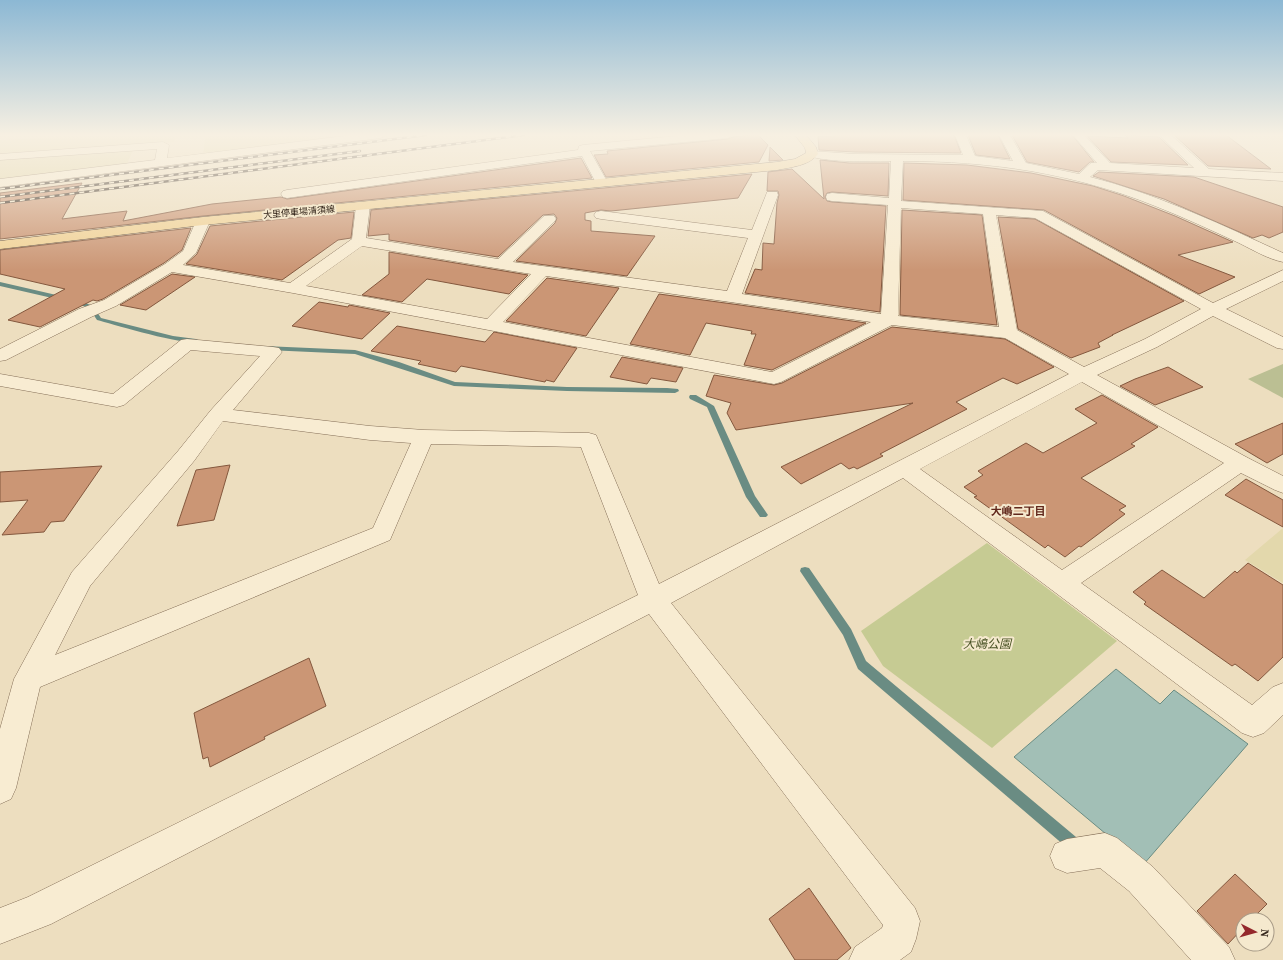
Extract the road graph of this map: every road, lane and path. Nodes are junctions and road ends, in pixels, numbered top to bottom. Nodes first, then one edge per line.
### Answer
1 (25, 180) edge
2 (388, 180) edge
3 (600, 180) edge
4 (635, 180) edge
5 (896, 180) edge
6 (1087, 180) edge
7 (0, 183) edge
8 (602, 183) junction
9 (287, 194) dead end
10 (772, 195) dead end
11 (832, 197) dead end
12 (894, 203) junction
13 (363, 206) junction
14 (989, 211) junction
15 (601, 215) dead end
16 (549, 219) dead end
17 (203, 221) junction
18 (757, 234) junction
19 (359, 240) junction
20 (0, 245) edge
21 (1283, 258) edge
22 (502, 264) junction
23 (170, 267) junction
24 (542, 271) junction
25 (1283, 275) edge
26 (293, 288) junction
27 (733, 297) junction
28 (1213, 309) junction
29 (889, 320) junction
30 (491, 325) junction
31 (1009, 333) junction
32 (1283, 344) edge
33 (0, 356) edge
34 (1082, 375) junction
35 (0, 380) edge
36 (218, 414) junction
37 (424, 437) junction
38 (1240, 463) junction
39 (904, 468) junction
40 (1283, 484) edge
41 (1061, 584) junction
42 (653, 600) junction
43 (28, 679) junction
44 (1283, 696) edge
45 (0, 788) edge
46 (1078, 854) dead end
47 (0, 926) edge
48 (868, 960) edge
49 (1216, 960) edge

1 - 7 street
2 - 9 street
3 - 8 street
4 - 8 main road, 大里停車場清須線
5 - 12 street
6 - 21 street
8 - 13 main road, 大里停車場清須線
10 - 18 street
11 - 12 street
12 - 14 street
12 - 29 street
13 - 17 main road, 大里停車場清須線
13 - 19 street
14 - 28 street
14 - 31 street
15 - 18 street
16 - 22 street
17 - 20 main road, 大里停車場清須線
17 - 23 street
18 - 27 street
19 - 22 street
19 - 26 street
22 - 24 street
23 - 26 street
23 - 33 street
24 - 27 street
24 - 30 street
25 - 28 street
26 - 30 street
27 - 29 street
28 - 32 street
28 - 34 street
29 - 30 street
29 - 31 street
31 - 34 street
34 - 38 street
34 - 39 street
35 - 36 street
36 - 37 street
36 - 43 street
37 - 42 street
37 - 43 street
38 - 40 street
38 - 41 street
39 - 41 street
39 - 42 street
41 - 44 street
42 - 47 street
42 - 48 street
43 - 45 street
46 - 49 street

